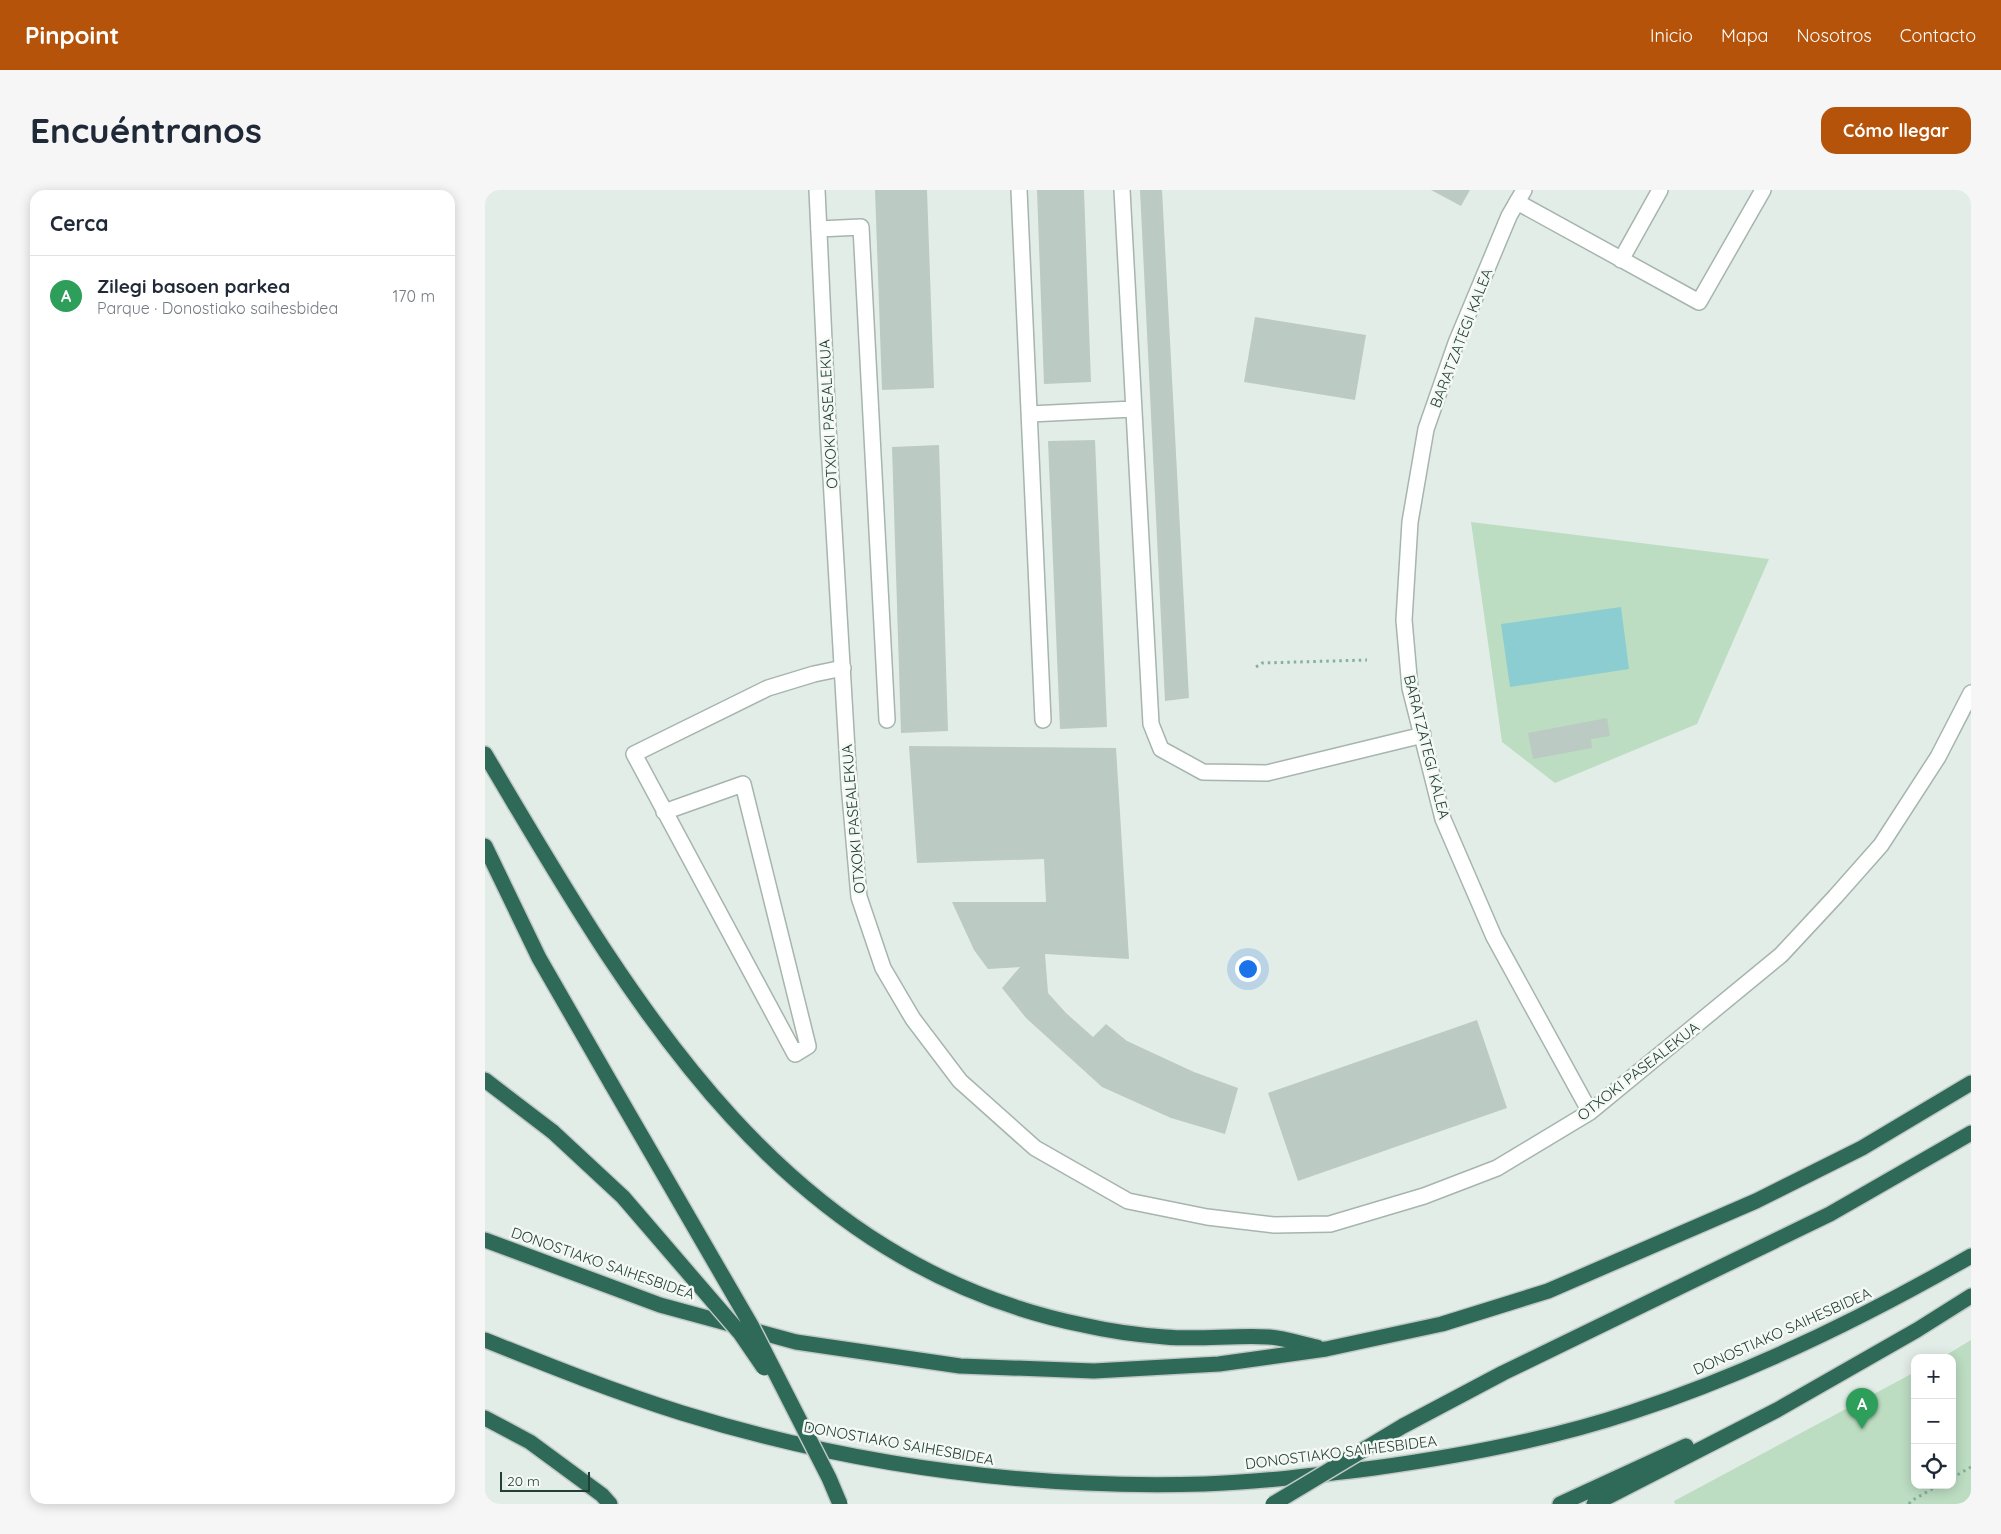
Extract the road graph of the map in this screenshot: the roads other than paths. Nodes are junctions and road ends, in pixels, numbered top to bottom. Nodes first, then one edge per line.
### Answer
1 (817, 190) edge
2 (1019, 190) edge
3 (1122, 190) edge
4 (1660, 190) edge
5 (1763, 190) edge
6 (1520, 196) edge
7 (819, 230) junction
8 (1621, 260) junction
9 (1133, 410) junction
10 (1030, 414) junction
11 (843, 668) junction
12 (1971, 693) edge
13 (887, 720) dead end
14 (1043, 720) dead end
15 (1423, 735) junction
16 (485, 754) edge
17 (664, 812) junction
18 (485, 846) edge
19 (485, 1080) edge
20 (1971, 1083) edge
21 (1590, 1112) junction
22 (1971, 1133) edge
23 (485, 1240) edge
24 (1971, 1256) edge
25 (1971, 1296) edge
26 (485, 1340) edge
27 (1326, 1349) junction
28 (1828, 1381) junction
29 (793, 1410) junction
30 (485, 1418) edge
31 (606, 1500) edge
32 (840, 1504) edge
33 (1273, 1504) edge
34 (1560, 1504) edge
35 (1594, 1504) edge

1 - 7 street, OTXOKI PASEALEKUA
2 - 10 street
3 - 9 street
4 - 8 street
5 - 8 street
6 - 8 street
6 - 15 street, BARATZATEGI KALEA
7 - 11 street, OTXOKI PASEALEKUA
7 - 13 street
9 - 10 street
9 - 15 street
10 - 14 street
11 - 17 street
11 - 21 street, OTXOKI PASEALEKUA
12 - 21 street, OTXOKI PASEALEKUA
15 - 21 street, BARATZATEGI KALEA
16 - 27 highway
17 - 17 street
18 - 29 highway, bridge
19 - 29 highway, bridge
20 - 27 highway
22 - 33 highway, bridge
23 - 27 highway, DONOSTIAKO SAIHESBIDEA
24 - 26 highway, DONOSTIAKO SAIHESBIDEA
25 - 28 highway
28 - 34 highway
28 - 35 highway
29 - 32 highway, bridge
30 - 31 highway

